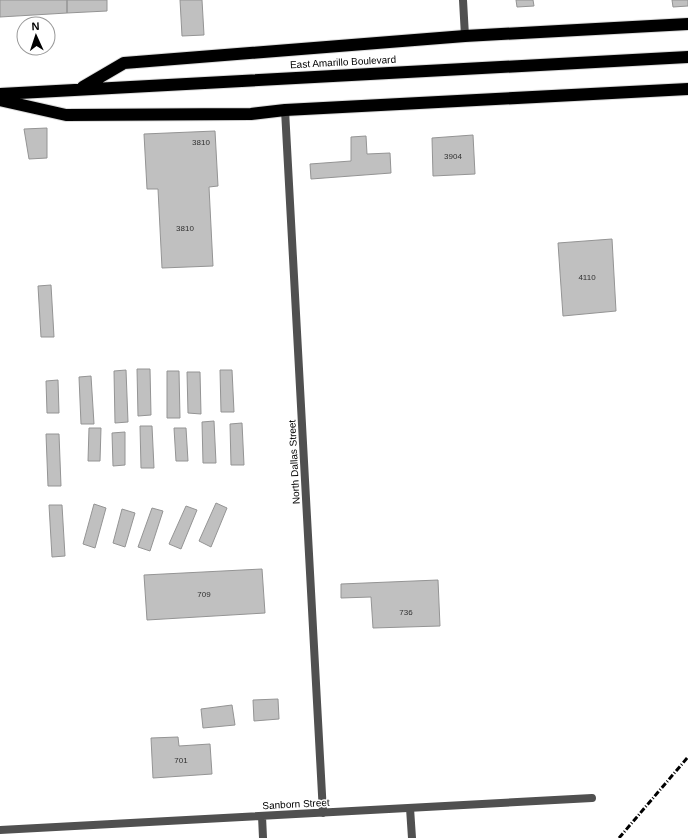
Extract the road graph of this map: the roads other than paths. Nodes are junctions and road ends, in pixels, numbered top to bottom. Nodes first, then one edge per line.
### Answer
1 (463, 0) edge
2 (688, 24) edge
3 (465, 36) junction
4 (688, 57) edge
5 (80, 88) junction
6 (688, 89) edge
7 (0, 94) edge
8 (0, 100) edge
9 (284, 110) junction
10 (592, 798) dead end
11 (410, 808) junction
12 (323, 813) junction
13 (262, 816) junction
14 (0, 830) edge
15 (264, 838) edge
16 (412, 838) edge

1 - 3 street
2 - 3 highway
3 - 5 highway
4 - 5 highway, East Amarillo Boulevard
5 - 7 highway, East Amarillo Boulevard
6 - 9 highway
8 - 9 highway
9 - 12 street, North Dallas Street
10 - 11 street, Sanborn Street
11 - 12 street, Sanborn Street
11 - 16 street
12 - 13 street, Sanborn Street
13 - 14 street, Sanborn Street
13 - 15 street

